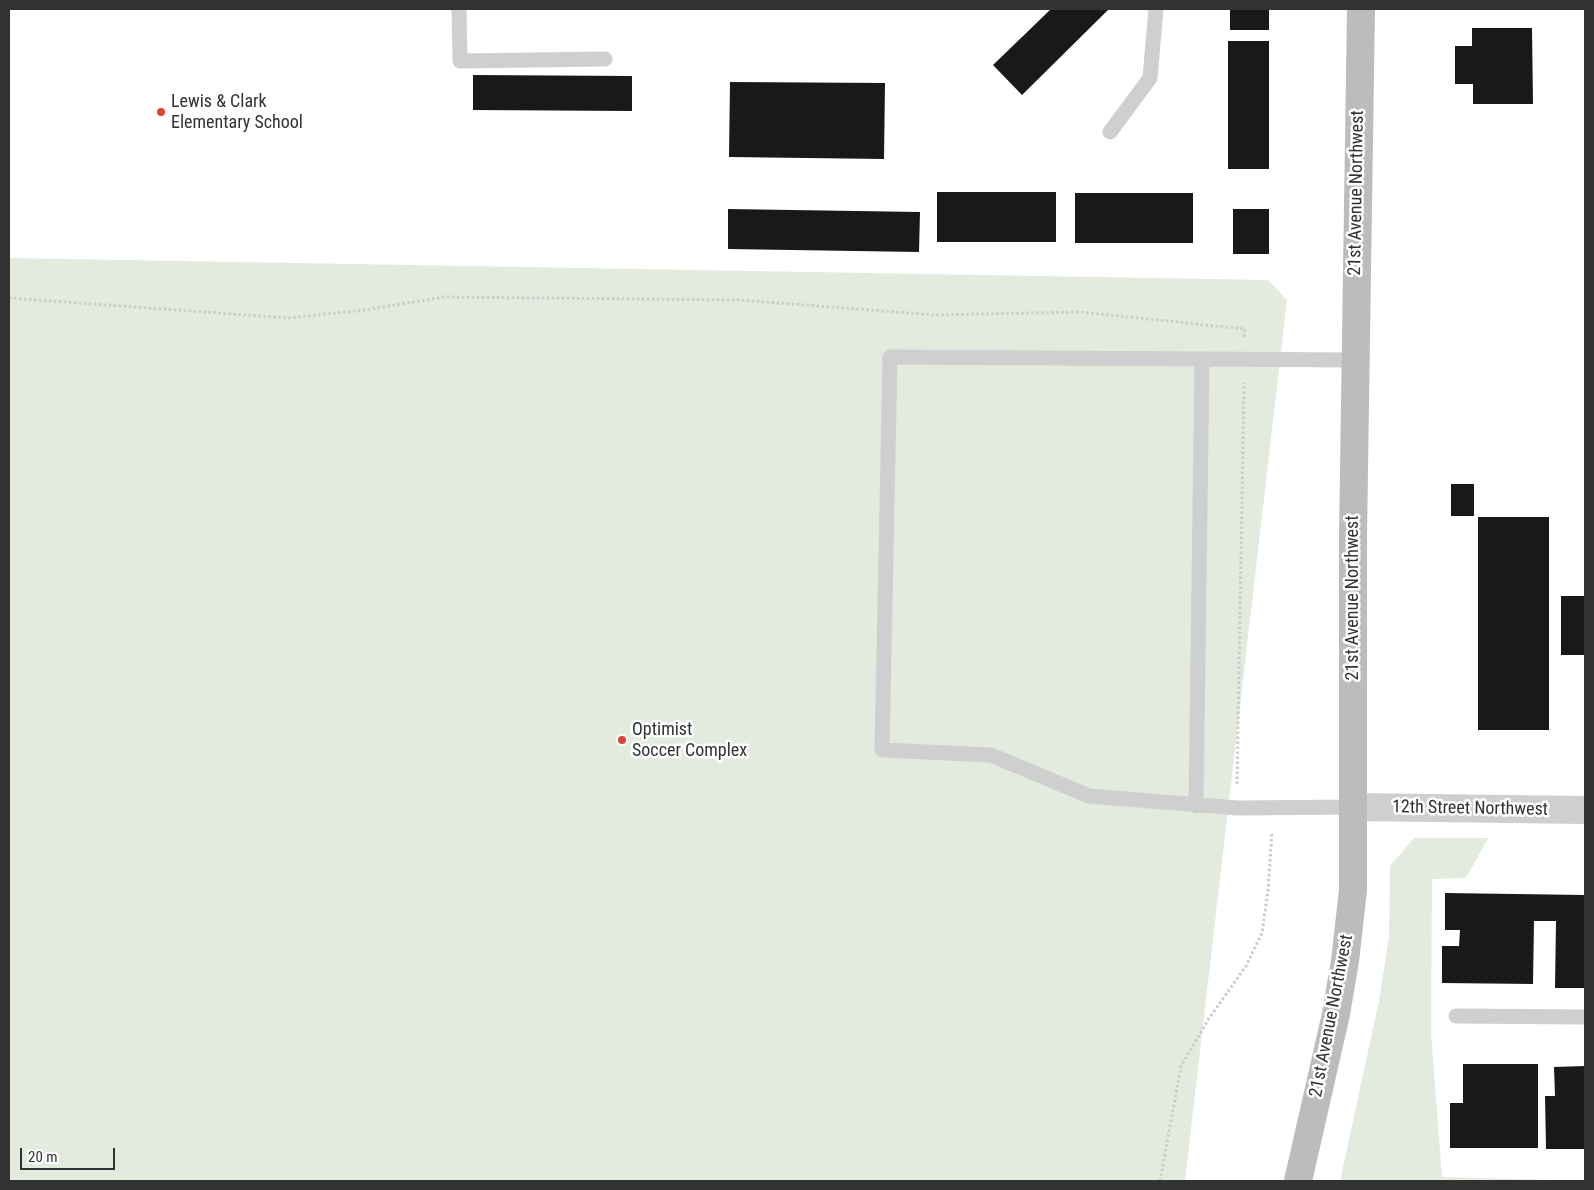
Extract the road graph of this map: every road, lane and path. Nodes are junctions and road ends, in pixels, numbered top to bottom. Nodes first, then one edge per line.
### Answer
1 (459, 9) edge
2 (1156, 9) edge
3 (1361, 9) edge
4 (605, 59) dead end
5 (1110, 132) dead end
6 (9, 298) edge
7 (1202, 359) junction
8 (1244, 359) junction
9 (1355, 360) junction
10 (1196, 806) junction
11 (1354, 807) junction
12 (1237, 808) junction
13 (1274, 809) junction
14 (1585, 810) edge
15 (1456, 1016) dead end
16 (1585, 1017) edge
17 (1160, 1181) edge
18 (1298, 1181) edge

1 - 4 lane
2 - 5 lane
3 - 9 street, 21st Avenue Northwest
6 - 8 path
7 - 8 lane
7 - 10 lane
7 - 10 lane
8 - 9 lane
8 - 12 path
9 - 11 street, 21st Avenue Northwest
10 - 12 lane
11 - 13 lane
11 - 14 street, 12th Street Northwest
11 - 18 street, 21st Avenue Northwest
12 - 13 lane
13 - 17 path
15 - 16 lane

